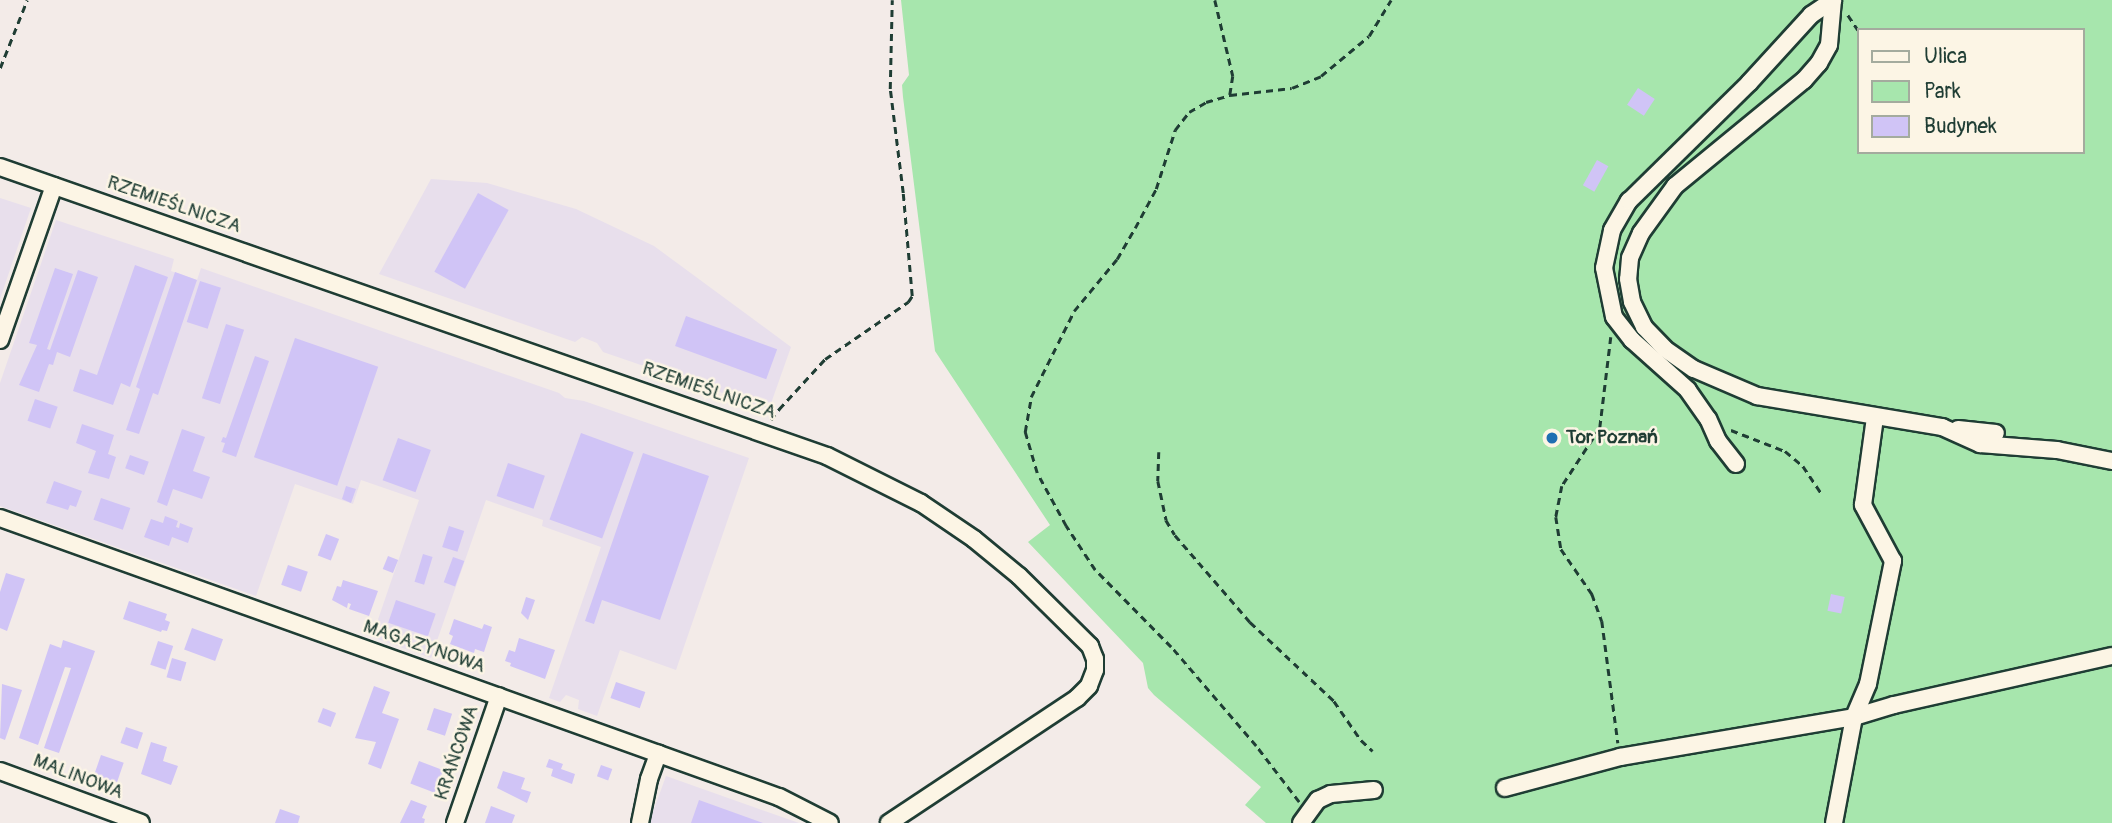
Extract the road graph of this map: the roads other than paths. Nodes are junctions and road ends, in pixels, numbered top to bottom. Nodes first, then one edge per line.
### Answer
1 (1833, 0) edge
2 (0, 167) edge
3 (54, 186) junction
4 (0, 340) edge
5 (1875, 417) junction
6 (1942, 427) junction
7 (1996, 433) dead end
8 (2112, 461) edge
9 (1736, 464) dead end
10 (0, 518) edge
11 (2112, 656) edge
12 (499, 696) junction
13 (1854, 717) junction
14 (658, 754) junction
15 (0, 771) edge
16 (1505, 788) dead end
17 (1374, 790) dead end
18 (1304, 818) edge
19 (141, 823) edge
20 (455, 823) edge
21 (640, 823) edge
22 (830, 823) edge
23 (889, 823) edge
24 (1834, 823) edge

1 - 5 street
1 - 9 street
2 - 3 street, RZEMIEŚLNICZA
3 - 4 street
3 - 23 street, RZEMIEŚLNICZA
5 - 6 street
5 - 13 street
6 - 7 street
6 - 8 street
10 - 12 street, MAGAZYNOWA
11 - 13 street
12 - 14 street, MAGAZYNOWA
12 - 20 street, KRAŃCOWA
13 - 16 street
13 - 24 street
14 - 21 street
14 - 22 street, MAGAZYNOWA
15 - 19 street, MALINOWA
17 - 18 street

